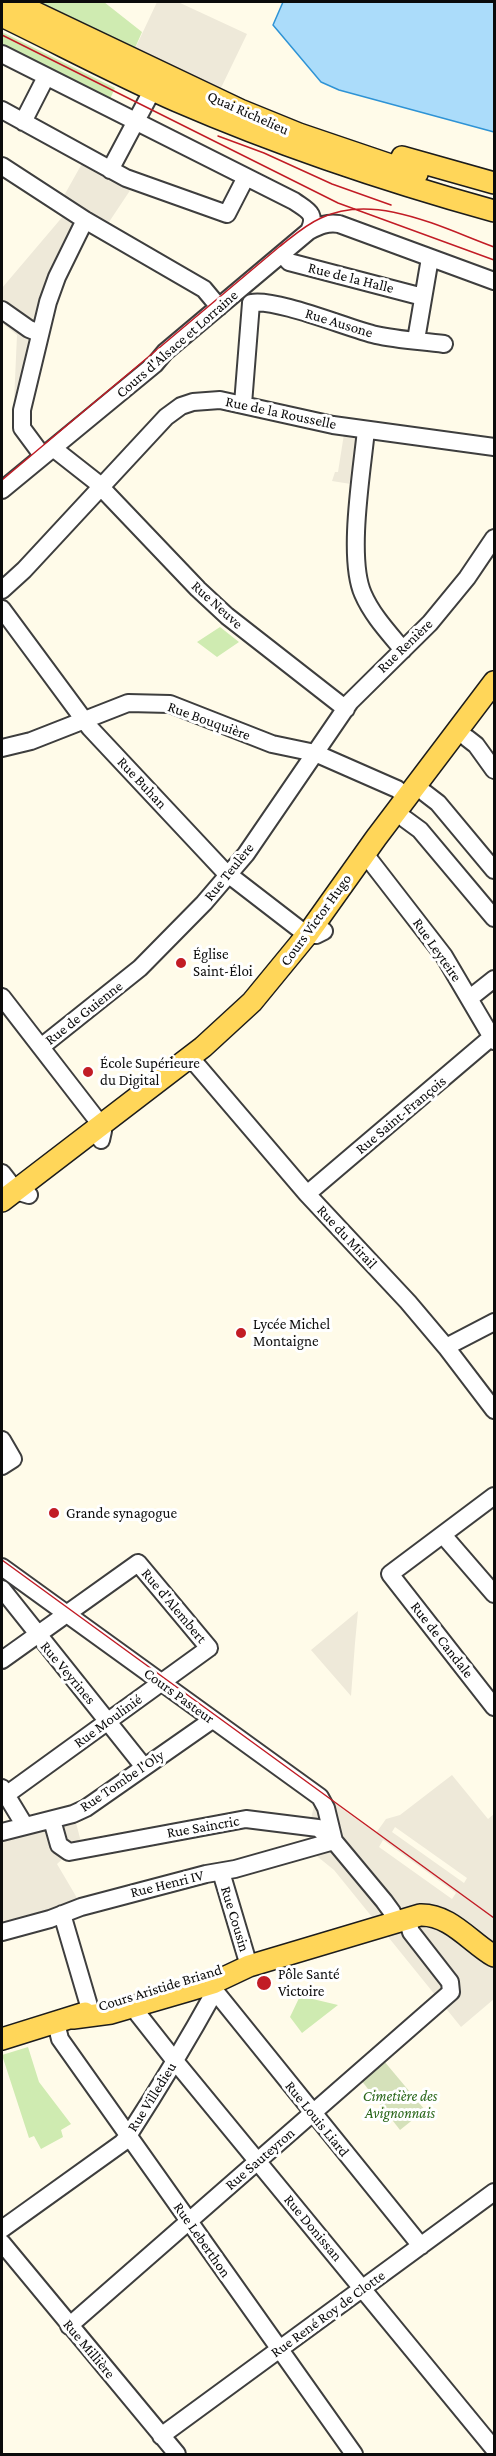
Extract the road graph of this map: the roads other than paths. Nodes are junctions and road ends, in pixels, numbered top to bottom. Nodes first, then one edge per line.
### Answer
1 (13, 2) edge
2 (2, 16) edge
3 (2, 54) edge
4 (46, 77) junction
5 (153, 89) junction
6 (2, 110) edge
7 (23, 122) junction
8 (136, 123) junction
9 (296, 142) junction
10 (2, 166) edge
11 (110, 170) junction
12 (246, 177) junction
13 (495, 183) edge
14 (495, 197) edge
15 (495, 211) edge
16 (85, 220) junction
17 (495, 225) edge
18 (309, 231) junction
19 (282, 254) junction
20 (430, 258) junction
21 (495, 281) edge
22 (240, 289) junction
23 (423, 297) junction
24 (251, 303) junction
25 (219, 307) junction
26 (3, 315) edge
27 (39, 333) junction
28 (416, 340) junction
29 (444, 344) dead end
30 (243, 404) junction
31 (366, 429) junction
32 (495, 447) edge
33 (48, 452) junction
34 (101, 488) junction
35 (2, 490) edge
36 (495, 538) edge
37 (2, 590) edge
38 (2, 609) edge
39 (403, 650) junction
40 (495, 682) edge
41 (495, 701) edge
42 (346, 709) junction
43 (84, 720) junction
44 (466, 738) junction
45 (2, 748) edge
46 (315, 753) junction
47 (495, 770) edge
48 (416, 795) junction
49 (405, 819) junction
50 (368, 858) junction
51 (495, 870) edge
52 (229, 875) junction
53 (495, 918) edge
54 (315, 933) junction
55 (127, 979) joint
56 (495, 979) edge
57 (2, 997) edge
58 (470, 999) junction
59 (494, 1038) edge
60 (41, 1047) junction
61 (194, 1061) junction
62 (101, 1132) junction
63 (2, 1173) edge
64 (307, 1194) junction
65 (15, 1196) edge
66 (2, 1216) edge
67 (495, 1322) edge
68 (446, 1347) junction
69 (495, 1410) edge
70 (2, 1440) edge
71 (7, 1462) edge
72 (495, 1496) edge
73 (443, 1535) junction
74 (2, 1567) edge
75 (2, 1589) edge
76 (495, 1594) edge
77 (66, 1614) junction
78 (36, 1635) junction
79 (209, 1648) joint
80 (2, 1660) edge
81 (161, 1683) junction
82 (495, 1707) edge
83 (212, 1720) junction
84 (108, 1721) junction
85 (144, 1767) junction
86 (4, 1791) edge
87 (52, 1820) junction
88 (25, 1826) junction
89 (2, 1832) edge
90 (334, 1841) junction
91 (221, 1872) junction
92 (62, 1914) junction
93 (396, 1922) junction
94 (2, 1932) edge
95 (495, 1956) edge
96 (249, 1966) junction
97 (214, 1987) junction
98 (135, 2006) junction
99 (78, 2017) junction
100 (2, 2039) edge
101 (175, 2061) junction
102 (312, 2113) junction
103 (128, 2136) junction
104 (257, 2161) junction
105 (495, 2192) edge
106 (189, 2221) junction
107 (2, 2229) edge
108 (2, 2243) edge
109 (421, 2246) junction
110 (363, 2288) junction
111 (69, 2326) junction
112 (279, 2349) junction
113 (161, 2436) junction
114 (495, 2449) edge
115 (177, 2454) edge
116 (354, 2454) edge

1 - 9 main road, Quai Richelieu
2 - 5 main road, Quai Richelieu
3 - 4 street
4 - 7 street
4 - 8 street
5 - 8 street
5 - 9 main road, Quai Richelieu
6 - 7 street
7 - 11 street
8 - 11 street
8 - 12 street
9 - 13 main road
9 - 14 main road, Quai Richelieu
9 - 15 main road, Quai Richelieu
9 - 17 main road
10 - 16 street
11 - 12 street
12 - 18 street
16 - 25 street
16 - 27 street
18 - 19 street, Cours d'Alsace et Lorraine
18 - 20 street
19 - 22 street, Cours d'Alsace et Lorraine
19 - 23 street, Rue de la Halle
20 - 21 street
20 - 23 street
22 - 24 street
22 - 25 street, Cours d'Alsace et Lorraine
23 - 28 street
24 - 28 street, Rue Ausone
24 - 30 street
25 - 33 street, Cours d'Alsace et Lorraine
26 - 27 street
27 - 33 street
28 - 29 street, Rue Ausone
30 - 31 street, Rue de la Rousselle
30 - 34 street, Rue de la Rousselle
31 - 32 street, Rue de la Rousselle
31 - 39 street
33 - 34 street, Rue Neuve
33 - 35 street, Cours d'Alsace et Lorraine
34 - 37 street, Rue de la Rousselle
34 - 42 street, Rue Neuve
36 - 39 street, Rue Renière
38 - 43 street, Rue Buhan
39 - 42 street, Rue Renière
40 - 48 main road, Cours Victor Hugo
41 - 44 main road, Cours Victor Hugo
42 - 46 street, Rue Renière
43 - 45 street, Rue Bouquière
43 - 46 street, Rue Bouquière
43 - 52 street, Rue Buhan
44 - 47 street
44 - 48 main road, Cours Victor Hugo
46 - 48 street, Rue Bouquière
46 - 52 street, Rue Teulère
48 - 49 main road, Cours Victor Hugo
48 - 50 main road, Cours Victor Hugo
48 - 51 street, Rue Bouquière
49 - 50 main road, Cours Victor Hugo
49 - 53 street
50 - 54 main road, Cours Victor Hugo
50 - 58 street, Rue Leyteire
52 - 54 street, Rue Buhan
52 - 55 street, Rue Teulère
54 - 61 main road, Cours Victor Hugo
55 - 60 street, Rue de Guienne
56 - 58 street
57 - 60 street
58 - 59 street, Rue Leyteire
59 - 64 street, Rue Saint-François
60 - 62 street
61 - 62 main road, Cours Victor Hugo
61 - 64 street, Rue du Mirail
62 - 65 main road, Cours Victor Hugo
63 - 65 street
64 - 68 street, Rue du Mirail
65 - 66 main road, Cours Victor Hugo
67 - 68 street
68 - 69 street, Rue du Mirail
70 - 71 street
72 - 73 street
73 - 76 street
73 - 82 street, Rue de Candale
74 - 77 street, Cours Pasteur
75 - 78 street, Rue Veyrines
77 - 78 street
77 - 79 street, Rue d'Alembert
77 - 81 street, Cours Pasteur
78 - 80 street
78 - 84 street, Rue Veyrines
79 - 81 street, Rue Moulinié
81 - 83 street, Cours Pasteur
81 - 84 street, Rue Moulinié
83 - 85 street, Rue Tombe l'Oly
83 - 90 street, Cours Pasteur
84 - 85 street, Rue Veyrines
84 - 86 street, Rue Moulinié
85 - 87 street, Rue Tombe l'Oly
86 - 88 street
87 - 88 street, Rue Tombe l'Oly
87 - 90 street, Rue Saincric
88 - 89 street, Rue Tombe l'Oly
90 - 91 street, Rue Henri IV
90 - 93 street
91 - 92 street, Rue Henri IV
91 - 96 street, Rue Cousin
92 - 94 street, Rue Henri IV
92 - 99 street, Rue Leberthon
93 - 95 main road, Cours Aristide Briand
93 - 96 main road, Cours Aristide Briand
93 - 102 street, Rue Sauteyron
96 - 97 main road, Cours Aristide Briand
96 - 99 main road, Cours Aristide Briand
97 - 98 main road, Cours Aristide Briand
97 - 101 street, Rue Villedieu
97 - 102 street, Rue Louis Liard
98 - 99 main road, Cours Aristide Briand
98 - 101 street, Rue Donissan
99 - 100 main road, Cours Aristide Briand
99 - 103 street, Rue Leberthon
101 - 103 street, Rue Villedieu
101 - 104 street, Rue Donissan
102 - 104 street, Rue Sauteyron
102 - 109 street, Rue Louis Liard
103 - 106 street, Rue Leberthon
103 - 107 street, Rue Villedieu
104 - 106 street, Rue Sauteyron
104 - 110 street, Rue Donissan
105 - 109 street, Rue René Roy de Clotte
106 - 111 street, Rue Sauteyron
106 - 112 street, Rue Leberthon
108 - 111 street, Rue Millière
109 - 110 street, Rue René Roy de Clotte
110 - 112 street, Rue René Roy de Clotte
110 - 114 street, Rue Donissan
111 - 113 street, Rue Millière
112 - 113 street, Rue René Roy de Clotte
112 - 116 street, Rue Leberthon
113 - 115 street, Rue Millière

